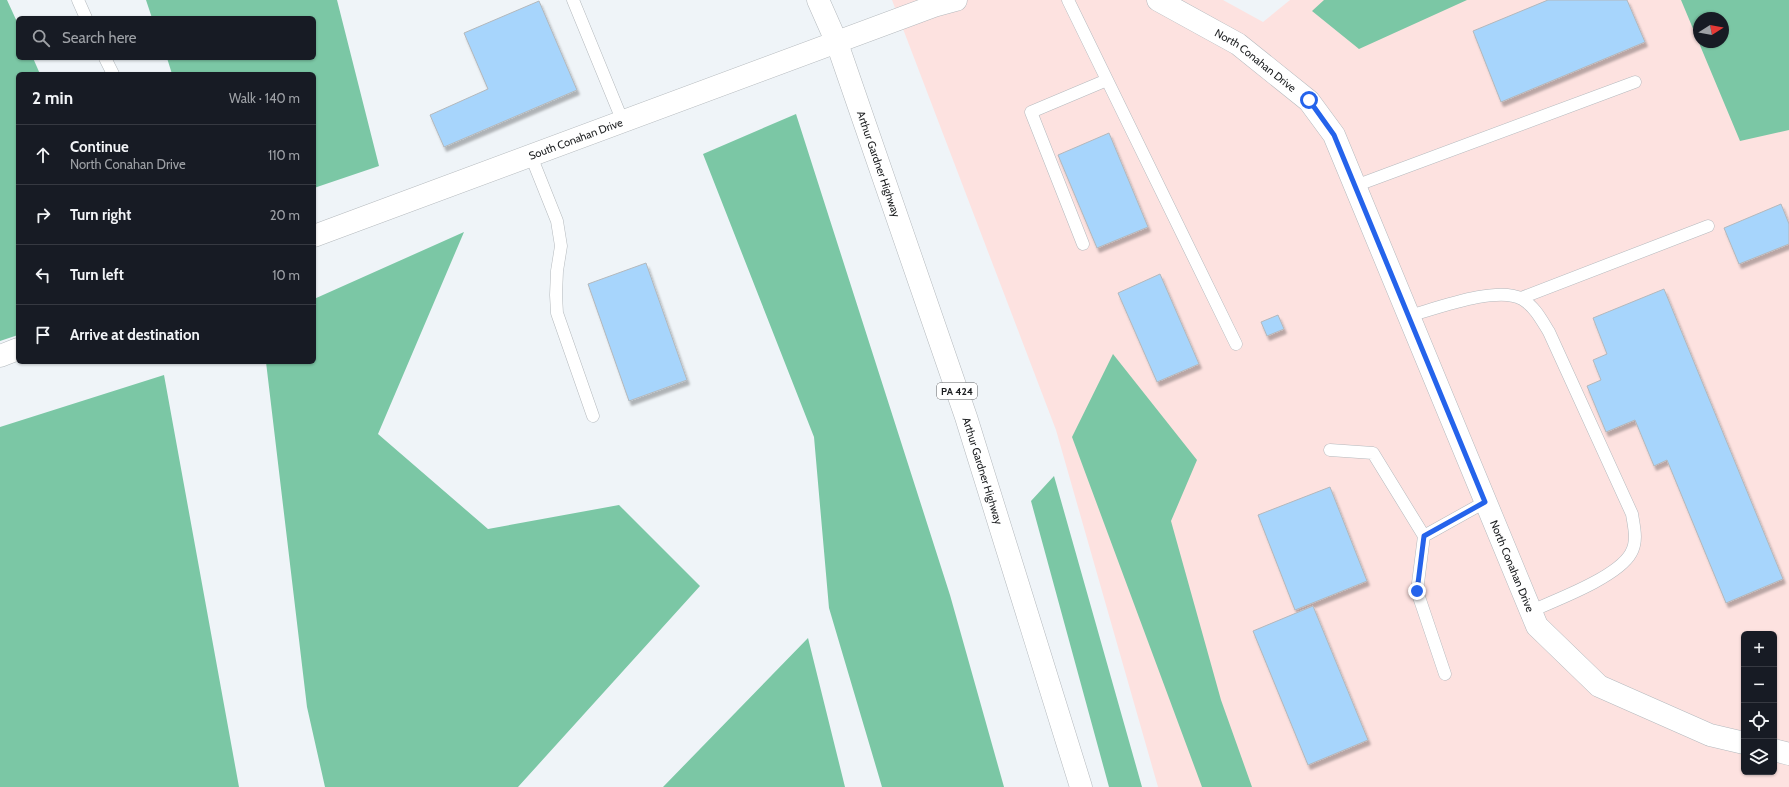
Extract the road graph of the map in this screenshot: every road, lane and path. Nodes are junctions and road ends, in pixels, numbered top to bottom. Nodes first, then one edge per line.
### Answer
1 (78, 0) edge
2 (573, 0) edge
3 (818, 0) edge
4 (956, 0) edge
5 (1068, 0) edge
6 (1158, 0) edge
7 (85, 16) edge
8 (837, 43) junction
9 (106, 60) edge
10 (112, 72) edge
11 (1107, 80) junction
12 (1636, 82) dead end
13 (623, 122) junction
14 (531, 156) junction
15 (1355, 186) junction
16 (1708, 226) dead end
17 (316, 235) edge
18 (1083, 244) dead end
19 (1521, 298) junction
20 (1409, 316) junction
21 (1236, 344) dead end
22 (16, 350) edge
23 (0, 356) edge
24 (593, 416) dead end
25 (1330, 450) dead end
26 (1485, 502) junction
27 (1424, 536) junction
28 (1531, 611) junction
29 (1445, 674) dead end
30 (1741, 742) edge
31 (1777, 751) edge
32 (1789, 754) edge
33 (1081, 787) edge

1 - 7 lane
2 - 13 lane
3 - 8 street, Arthur Gardner Highway / PA 424
4 - 8 street
5 - 11 lane
6 - 15 street, North Conahan Drive
8 - 13 street, South Conahan Drive
8 - 33 street, Arthur Gardner Highway / PA 424
9 - 10 lane
11 - 18 lane
11 - 21 lane
12 - 15 lane
13 - 14 street, South Conahan Drive
14 - 17 street, South Conahan Drive
14 - 24 lane
15 - 20 street, North Conahan Drive
16 - 19 lane
19 - 20 lane
19 - 28 lane
20 - 26 street, North Conahan Drive
22 - 23 street
25 - 27 lane
26 - 27 lane
26 - 28 street, North Conahan Drive
27 - 29 lane
28 - 30 street, North Conahan Drive
31 - 32 street

